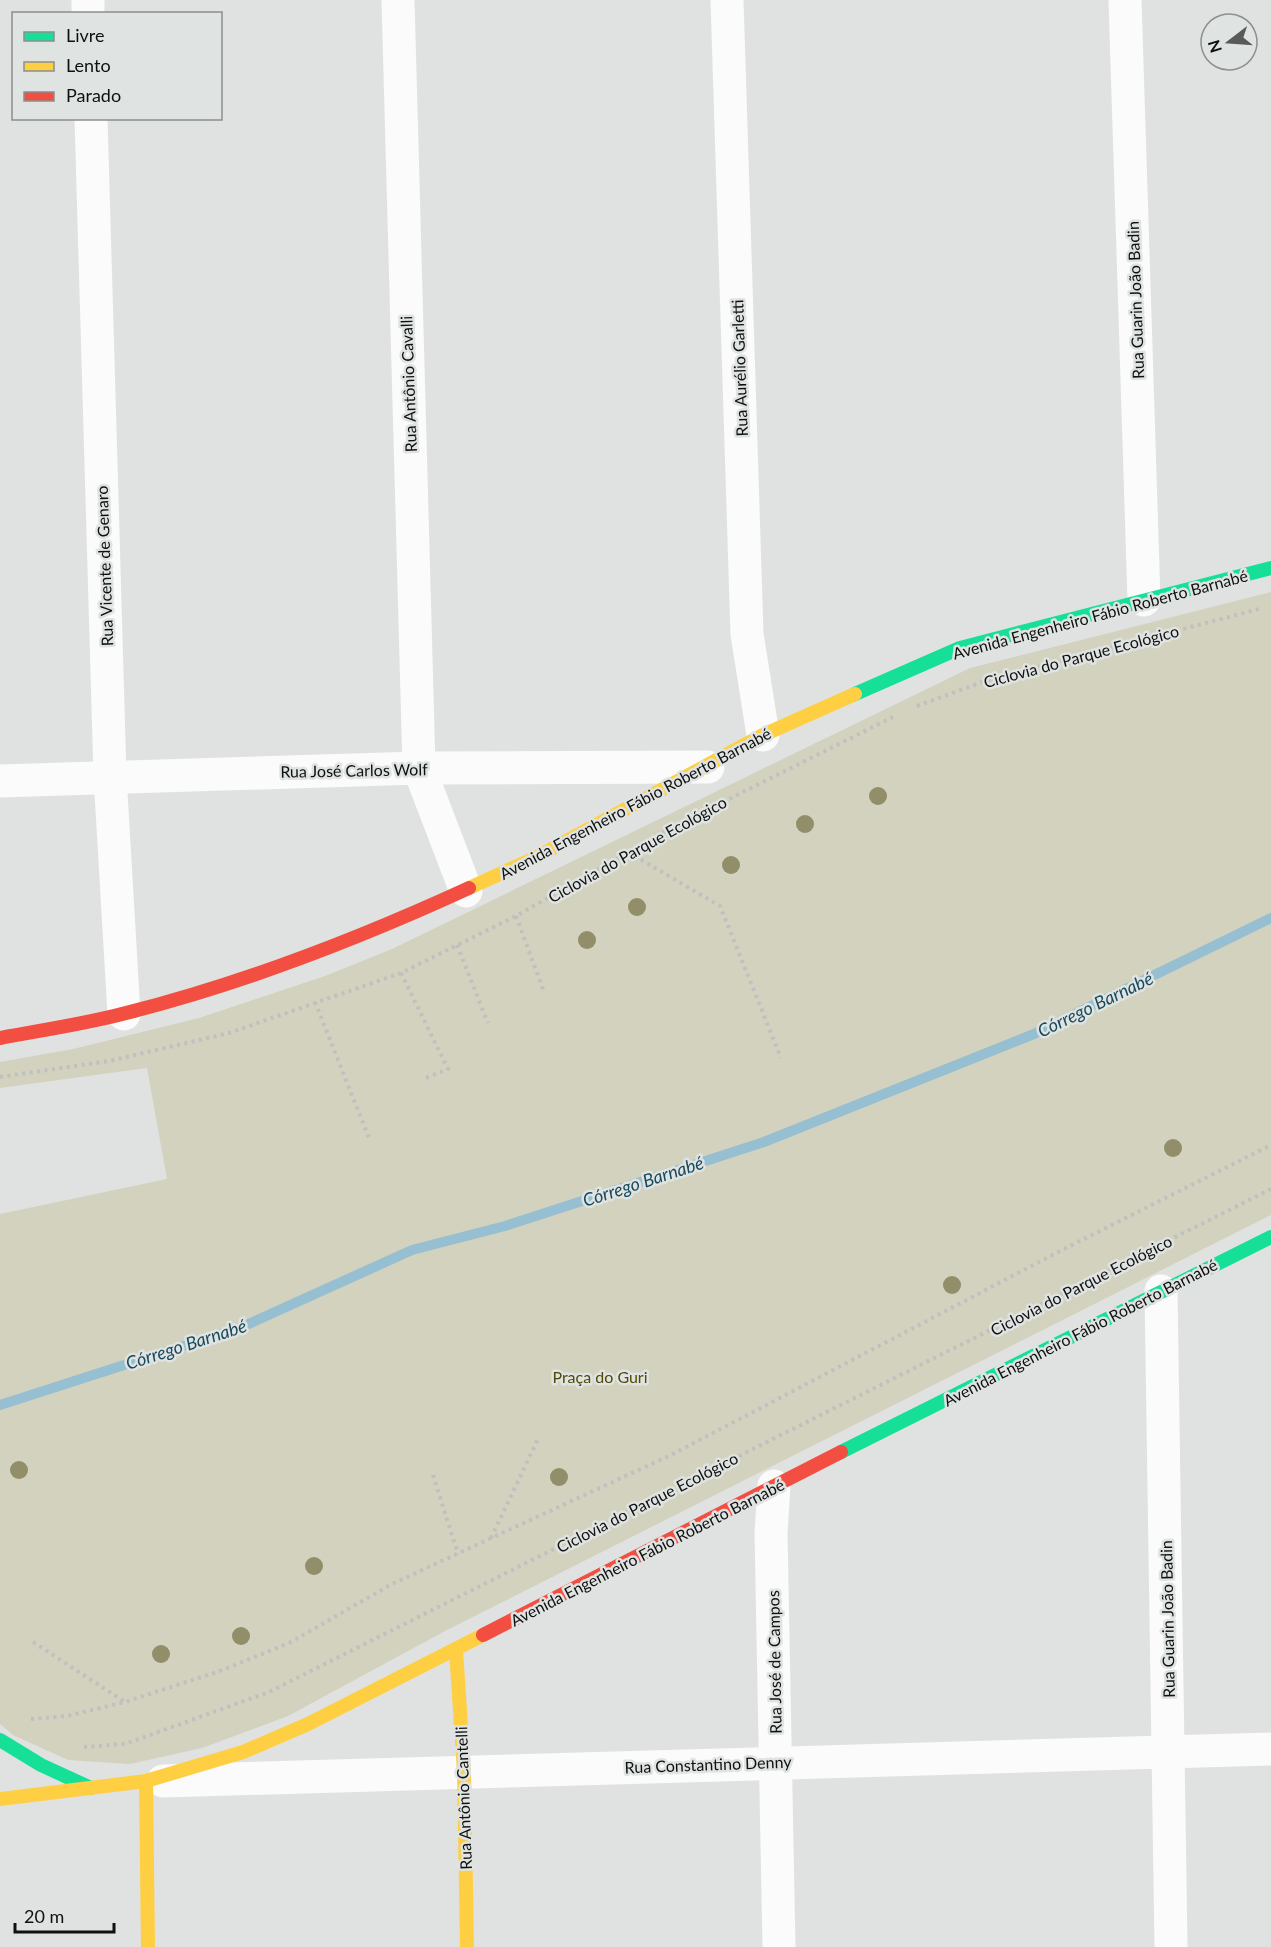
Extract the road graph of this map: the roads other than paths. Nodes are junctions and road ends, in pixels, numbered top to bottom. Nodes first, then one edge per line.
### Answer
1 (398, 0) edge
2 (727, 0) edge
3 (1125, 0) edge
4 (91, 120) edge
5 (1271, 568) edge
6 (1144, 600) junction
7 (763, 735) junction
8 (708, 767) junction
9 (418, 768) junction
10 (110, 776) junction
11 (0, 781) edge
12 (466, 891) junction
13 (124, 1014) junction
14 (0, 1038) edge
15 (1271, 1237) edge
16 (1161, 1291) junction
17 (774, 1486) junction
18 (456, 1650) junction
19 (0, 1740) edge
20 (1271, 1749) edge
21 (1170, 1752) junction
22 (776, 1762) junction
23 (464, 1772) junction
24 (146, 1781) junction
25 (91, 1788) junction
26 (0, 1799) edge
27 (148, 1947) edge
28 (467, 1947) edge
29 (779, 1947) edge
30 (1171, 1947) edge

1 - 9 street, Rua Antônio Cavalli
2 - 7 street, Rua Aurélio Garletti
3 - 6 street, Rua Guarin João Badin
4 - 10 street, Rua Vicente de Genaro
5 - 6 main road, Avenida Engenheiro Fábio Roberto Barnabé
6 - 7 main road, Avenida Engenheiro Fábio Roberto Barnabé
7 - 8 main road, Avenida Engenheiro Fábio Roberto Barnabé
8 - 9 street, Rua José Carlos Wolf
8 - 12 main road, Avenida Engenheiro Fábio Roberto Barnabé
9 - 10 street, Rua José Carlos Wolf
9 - 12 street, Rua Antônio Cavalli
10 - 11 street, Rua José Carlos Wolf
10 - 13 street, Rua Vicente de Genaro
12 - 13 main road, Avenida Engenheiro Fábio Roberto Barnabé
13 - 14 main road, Avenida Engenheiro Fábio Roberto Barnabé
15 - 16 main road, Avenida Engenheiro Fábio Roberto Barnabé
16 - 17 main road, Avenida Engenheiro Fábio Roberto Barnabé
16 - 21 street, Rua Guarin João Badin
17 - 18 main road, Avenida Engenheiro Fábio Roberto Barnabé
17 - 22 street, Rua José de Campos
18 - 23 main road, Rua Antônio Cantelli
18 - 24 main road, Avenida Engenheiro Fábio Roberto Barnabé
19 - 25 main road
20 - 21 street, Rua Constantino Denny
21 - 22 street, Rua Constantino Denny
21 - 30 street, Rua Guarin João Badin
22 - 23 street, Rua Constantino Denny
22 - 29 street, Rua José de Campos
23 - 24 street, Rua Constantino Denny
23 - 28 main road, Rua Antônio Cantelli
24 - 25 main road, Avenida Engenheiro Fábio Roberto Barnabé
24 - 27 main road
25 - 26 main road, Avenida Engenheiro Fábio Roberto Barnabé

